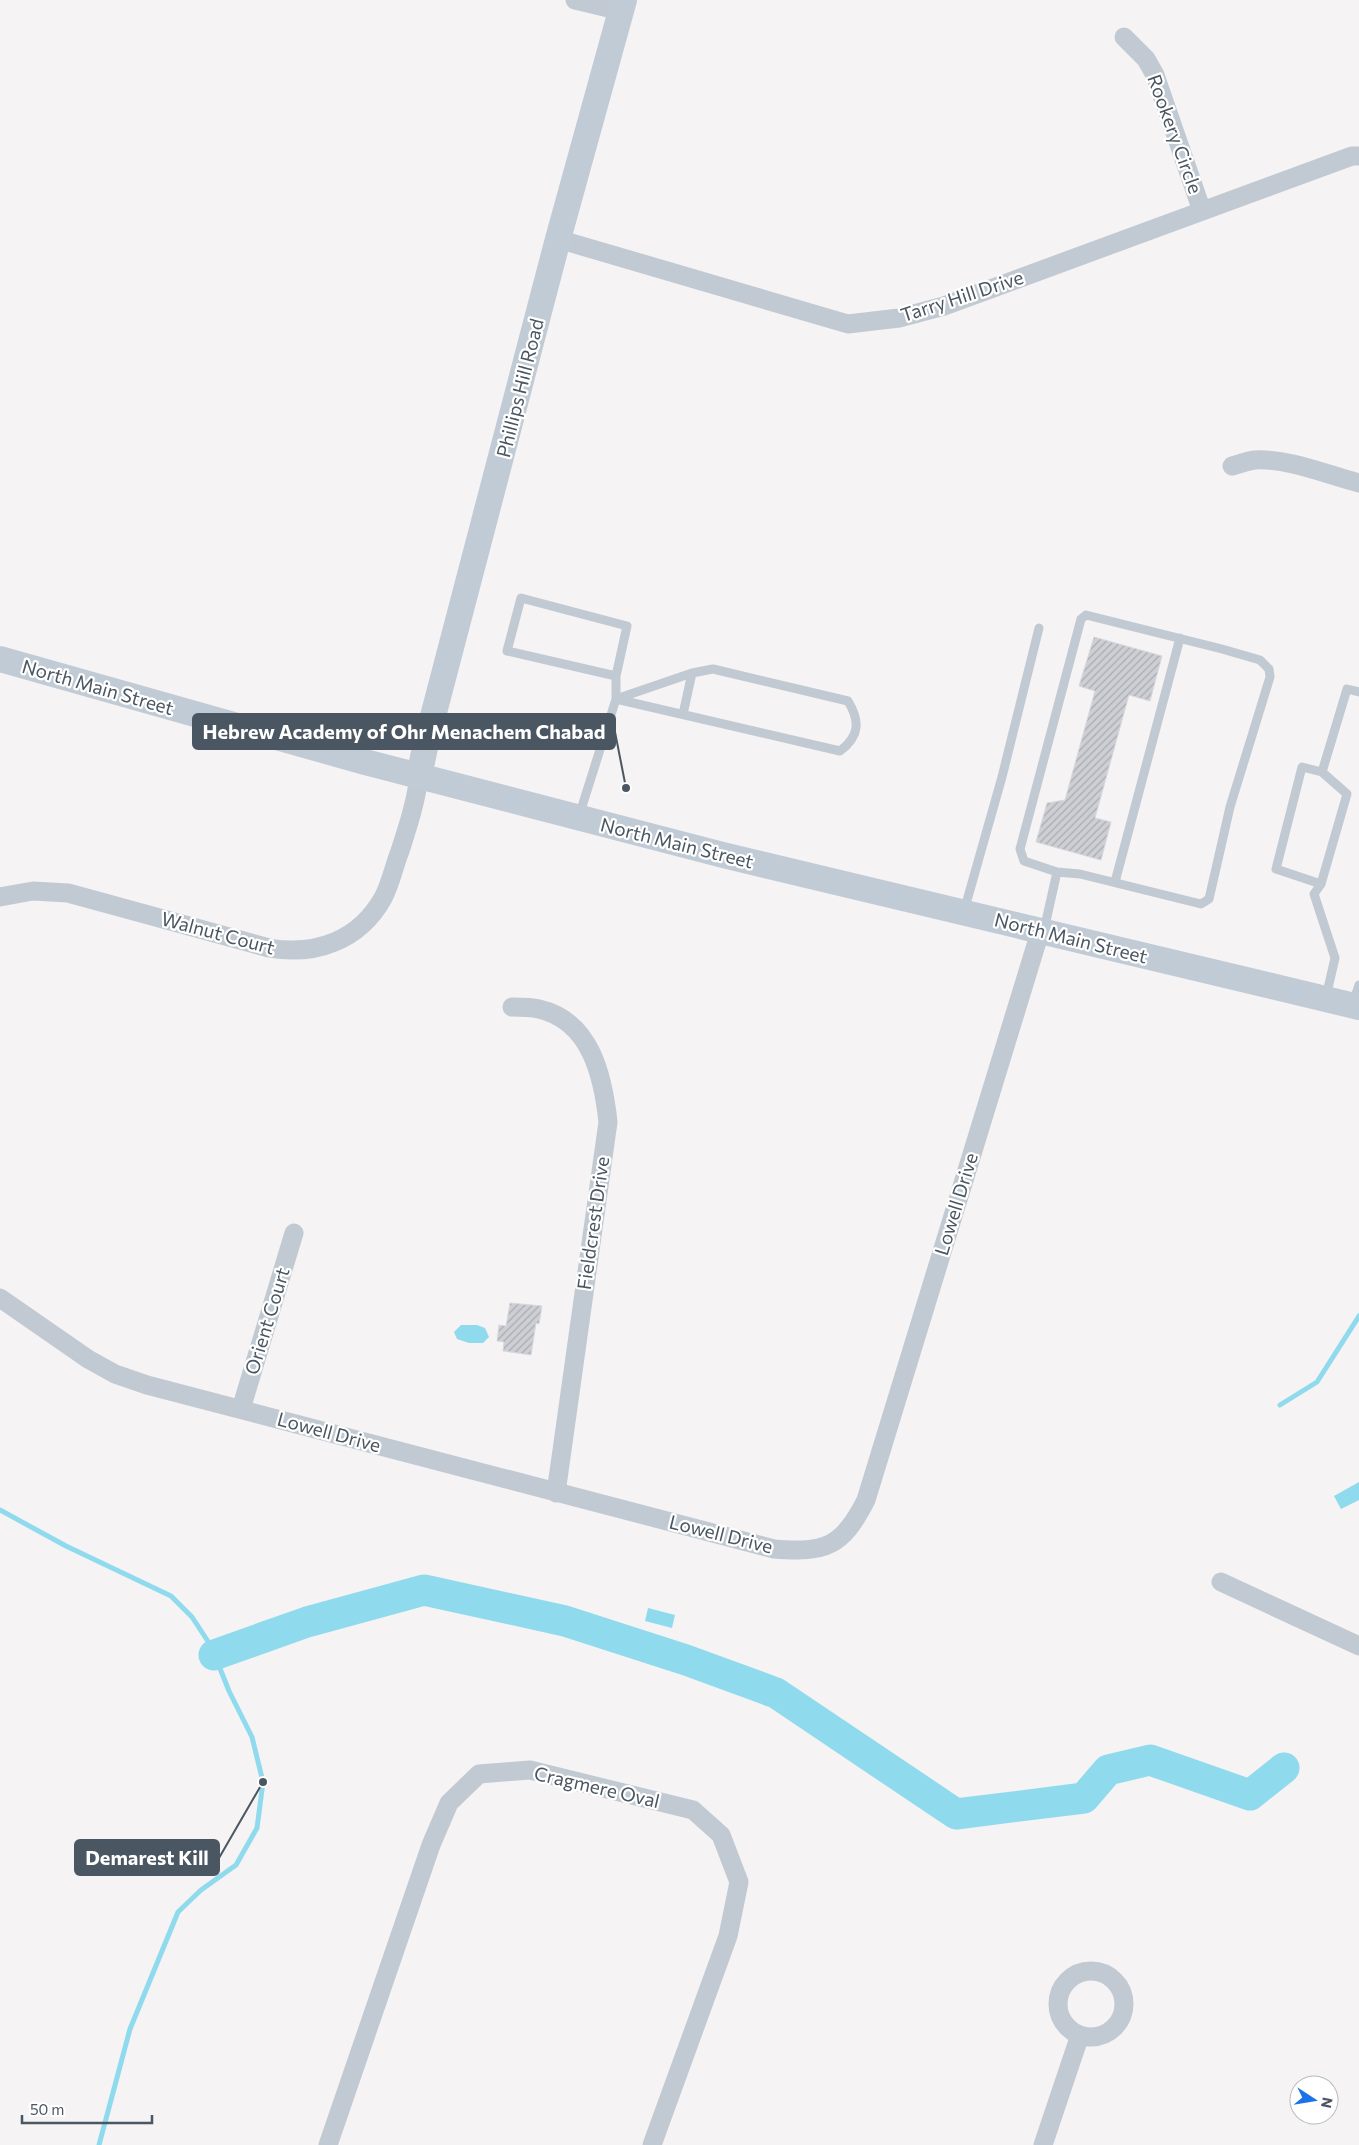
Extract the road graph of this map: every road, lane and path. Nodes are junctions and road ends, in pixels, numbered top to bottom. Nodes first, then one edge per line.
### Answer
1 (576, 0) edge
2 (623, 6) edge
3 (1124, 37) dead end
4 (1359, 156) edge
5 (1202, 211) junction
6 (558, 238) junction
7 (1232, 466) dead end
8 (1359, 483) edge
9 (1040, 628) dead end
10 (1180, 638) junction
11 (0, 660) edge
12 (692, 673) junction
13 (616, 676) junction
14 (1359, 692) edge
15 (616, 699) junction
16 (683, 714) junction
17 (1322, 772) junction
18 (419, 776) junction
19 (579, 818) junction
20 (1057, 872) junction
21 (1116, 882) junction
22 (1321, 884) junction
23 (0, 898) edge
24 (964, 911) junction
25 (1042, 932) junction
26 (1326, 999) junction
27 (1357, 999) edge
28 (512, 1006) dead end
29 (294, 1233) dead end
30 (0, 1298) edge
31 (241, 1409) junction
32 (556, 1493) junction
33 (1221, 1582) dead end
34 (1359, 1646) edge
35 (1080, 2035) dead end
36 (328, 2145) edge
37 (652, 2145) edge
38 (1043, 2145) edge

1 - 2 street
2 - 6 street, Phillips Hill Road
3 - 5 street, Rookery Circle
4 - 5 street, Tarry Hill Drive
5 - 6 street, Tarry Hill Drive
6 - 18 street, Phillips Hill Road
7 - 8 street
9 - 24 lane
10 - 20 lane
10 - 21 lane
10 - 21 lane
11 - 18 street, North Main Street
12 - 15 lane
12 - 16 lane
12 - 16 lane
13 - 13 lane
13 - 15 lane
14 - 17 lane
15 - 16 lane
15 - 19 lane
17 - 22 lane
17 - 22 lane
18 - 19 street, North Main Street
18 - 23 street, Walnut Court
19 - 24 street, North Main Street
20 - 21 lane
20 - 25 lane
22 - 26 lane
24 - 25 street, North Main Street
25 - 26 street, North Main Street
25 - 32 street, Lowell Drive
26 - 27 street, North Main Street
28 - 32 street, Fieldcrest Drive
29 - 31 street, Orient Court
30 - 31 street, Lowell Drive
31 - 32 street, Lowell Drive
33 - 34 street
35 - 38 street
36 - 37 street, Cragmere Oval

